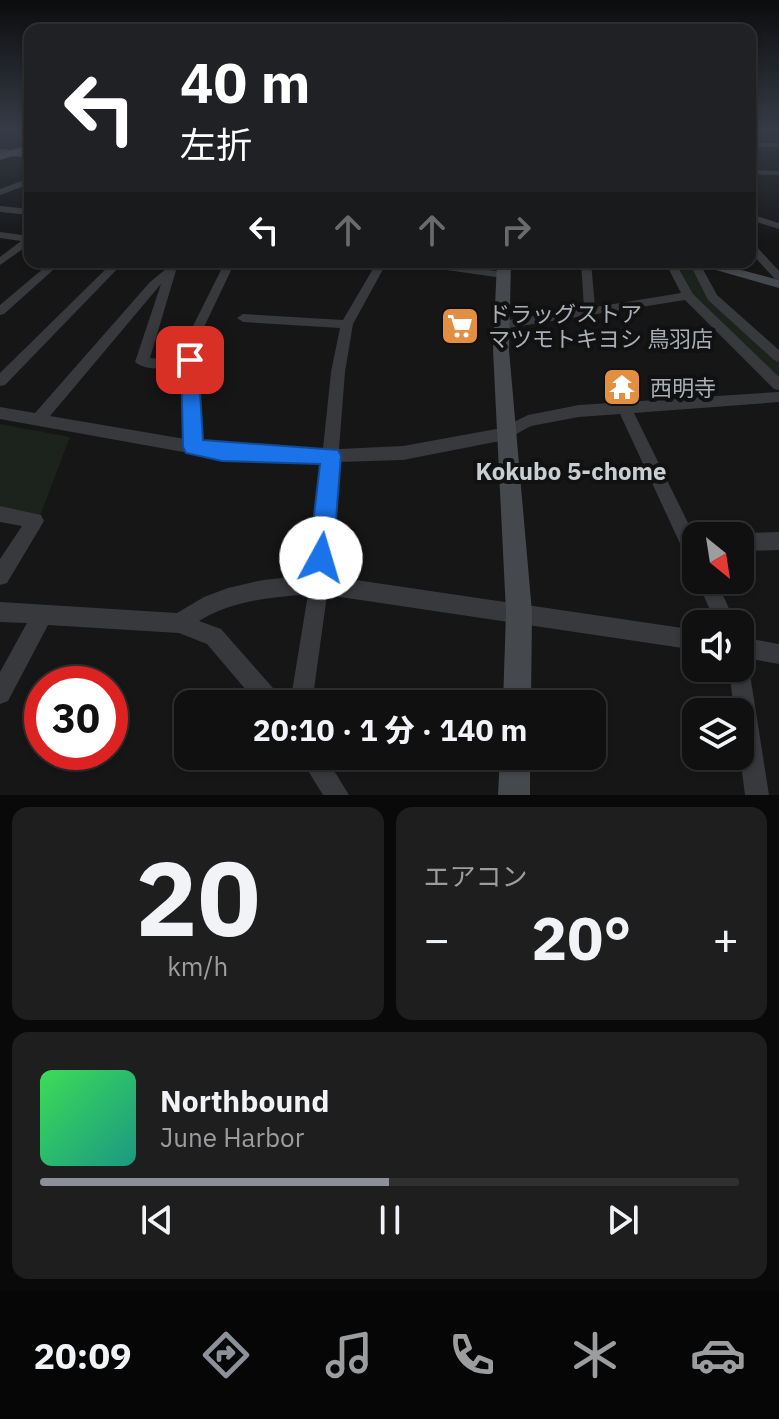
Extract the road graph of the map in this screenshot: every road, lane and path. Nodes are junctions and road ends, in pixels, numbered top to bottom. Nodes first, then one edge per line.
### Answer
1 (774, 173) edge
2 (779, 181) edge
3 (24, 183) edge
4 (0, 192) edge
5 (0, 209) edge
6 (12, 210) junction
7 (24, 211) edge
8 (0, 219) edge
9 (756, 219) edge
10 (779, 226) edge
11 (0, 235) edge
12 (24, 238) edge
13 (24, 244) edge
14 (756, 252) edge
15 (0, 262) edge
16 (50, 268) edge
17 (113, 268) edge
18 (170, 268) edge
19 (171, 268) edge
20 (227, 268) edge
21 (379, 268) edge
22 (586, 268) edge
23 (673, 268) edge
24 (697, 268) edge
25 (717, 268) edge
26 (503, 269) edge
27 (779, 277) edge
28 (779, 284) edge
29 (688, 296) junction
30 (0, 311) edge
31 (590, 311) junction
32 (243, 318) dead end
33 (347, 324) junction
34 (502, 325) junction
35 (779, 357) edge
36 (190, 360) junction
37 (0, 381) edge
38 (779, 385) edge
39 (779, 397) edge
40 (625, 409) junction
41 (0, 413) edge
42 (38, 420) junction
43 (505, 434) junction
44 (193, 447) junction
45 (331, 456) junction
46 (0, 514) edge
47 (682, 526) edge
48 (779, 541) edge
49 (754, 542) edge
50 (0, 576) edge
51 (319, 584) junction
52 (0, 612) edge
53 (519, 612) junction
54 (42, 616) junction
55 (179, 623) junction
56 (682, 638) edge
57 (754, 650) edge
58 (779, 654) edge
59 (741, 682) edge
60 (260, 690) edge
61 (303, 690) edge
62 (517, 690) edge
63 (0, 693) edge
64 (320, 770) edge
65 (515, 770) edge
66 (337, 795) edge
67 (514, 795) edge
68 (757, 795) edge

1 - 2 street
3 - 4 street
5 - 6 street
6 - 7 street
6 - 8 street
9 - 10 street
11 - 12 street
13 - 15 street
14 - 27 street
16 - 30 street
17 - 37 street
18 - 42 street
19 - 36 street
20 - 36 street
21 - 33 street
22 - 31 street
23 - 29 street
24 - 35 street
25 - 28 street
26 - 34 street
29 - 31 street
29 - 38 street
31 - 34 street
32 - 33 street
33 - 45 street
34 - 43 street
36 - 44 street
39 - 40 street
40 - 43 street
40 - 47 street
41 - 42 street
42 - 44 street
43 - 45 street
43 - 53 street
44 - 45 street
45 - 51 street
46 - 50 street
48 - 49 street
51 - 53 street
51 - 55 street
51 - 61 street
52 - 54 street
53 - 56 street
53 - 62 street
54 - 55 street
54 - 63 street
55 - 60 street
57 - 58 street
59 - 68 street
64 - 66 street
65 - 67 street

